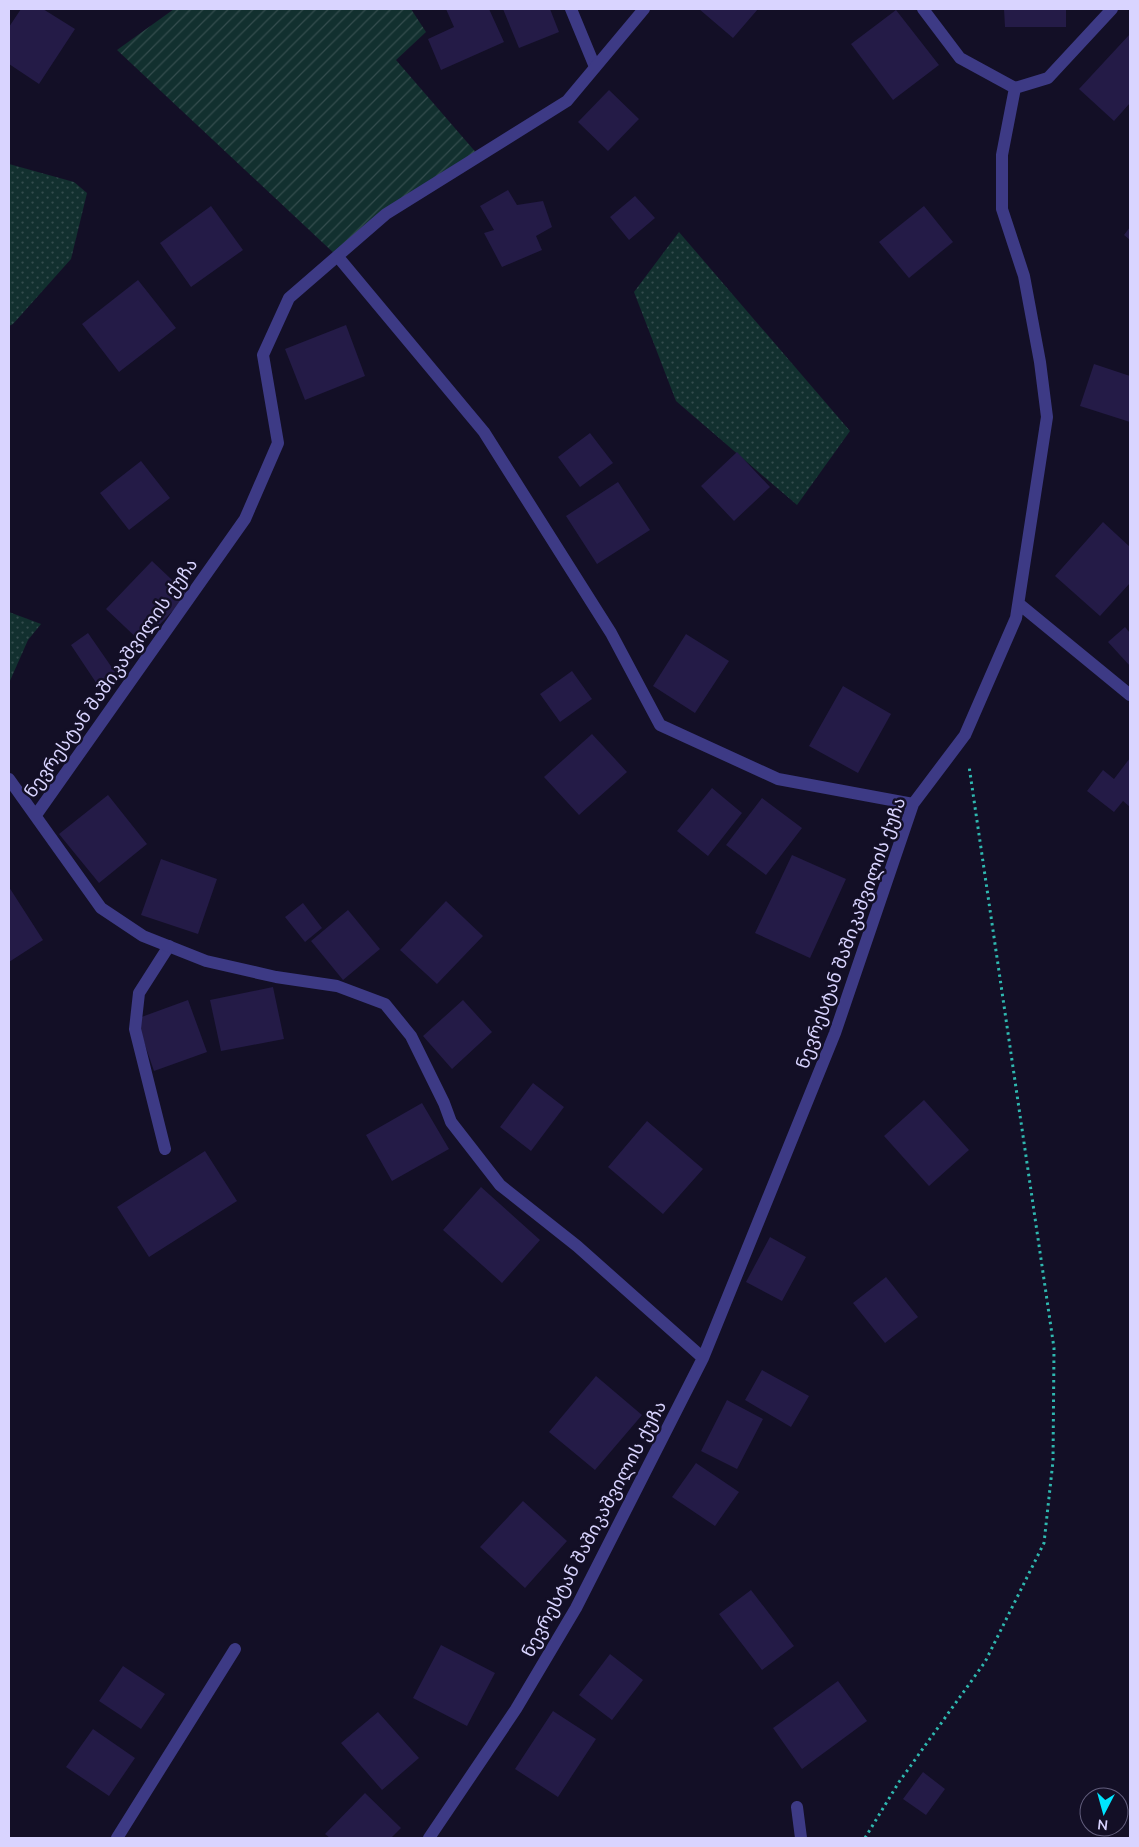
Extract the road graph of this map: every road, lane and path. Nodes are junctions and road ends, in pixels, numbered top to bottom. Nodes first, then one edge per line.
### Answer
1 (571, 9) edge
2 (644, 9) edge
3 (923, 9) edge
4 (1112, 9) edge
5 (595, 67) junction
6 (1015, 88) junction
7 (338, 257) junction
8 (1019, 604) junction
9 (1130, 695) edge
10 (965, 735) junction
11 (9, 779) edge
12 (913, 804) junction
13 (36, 815) junction
14 (168, 946) junction
15 (165, 1149) dead end
16 (702, 1358) junction
17 (235, 1649) dead end
18 (797, 1807) dead end
19 (117, 1838) edge
20 (429, 1838) edge
21 (801, 1838) edge
22 (865, 1838) edge

1 - 5 street
2 - 5 street, ნევრესტან შაშიკაშვილის ქუჩა
3 - 6 street
4 - 6 street
5 - 7 street, ნევრესტან შაშიკაშვილის ქუჩა
6 - 8 street, ნევრესტან შაშიკაშვილის ქუჩა
7 - 12 street
7 - 13 street, ნევრესტან შაშიკაშვილის ქუჩა
8 - 9 street
8 - 10 street, ნევრესტან შაშიკაშვილის ქუჩა
10 - 12 street, ნევრესტან შაშიკაშვილის ქუჩა
10 - 22 path
11 - 13 street
12 - 16 street, ნევრესტან შაშიკაშვილის ქუჩა
13 - 14 street, ნევრესტან შაშიკაშვილის ქუჩა
14 - 15 street
14 - 16 street, ნევრესტან შაშიკაშვილის ქუჩა
16 - 20 street, ნევრესტან შაშიკაშვილის ქუჩა
17 - 19 street
18 - 21 street

